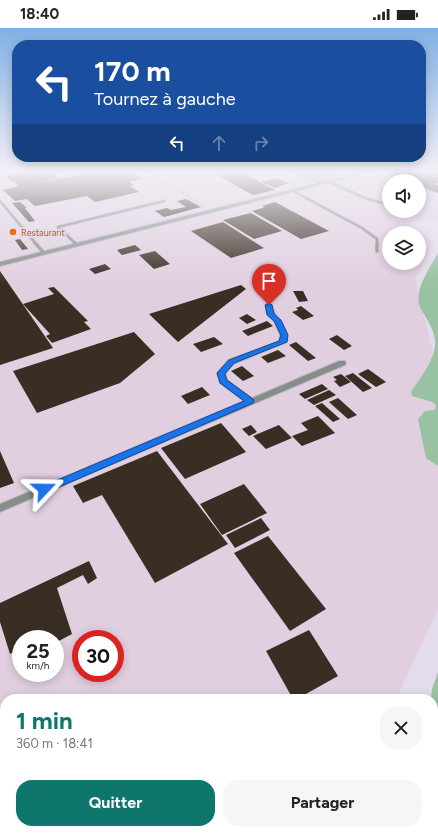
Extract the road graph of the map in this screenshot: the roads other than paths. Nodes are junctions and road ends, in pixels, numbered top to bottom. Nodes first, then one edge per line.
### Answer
1 (6, 208) edge
2 (137, 208) edge
3 (229, 208) edge
4 (324, 208) edge
5 (77, 245) junction
6 (377, 251) dead end
7 (44, 253) junction
8 (0, 264) edge
9 (269, 305) dead end
10 (342, 363) dead end
11 (250, 401) junction
12 (0, 508) edge

1 - 7 lane
2 - 5 lane
3 - 5 street
4 - 6 lane
5 - 7 street
7 - 8 street
9 - 11 street
10 - 11 street
11 - 12 street

